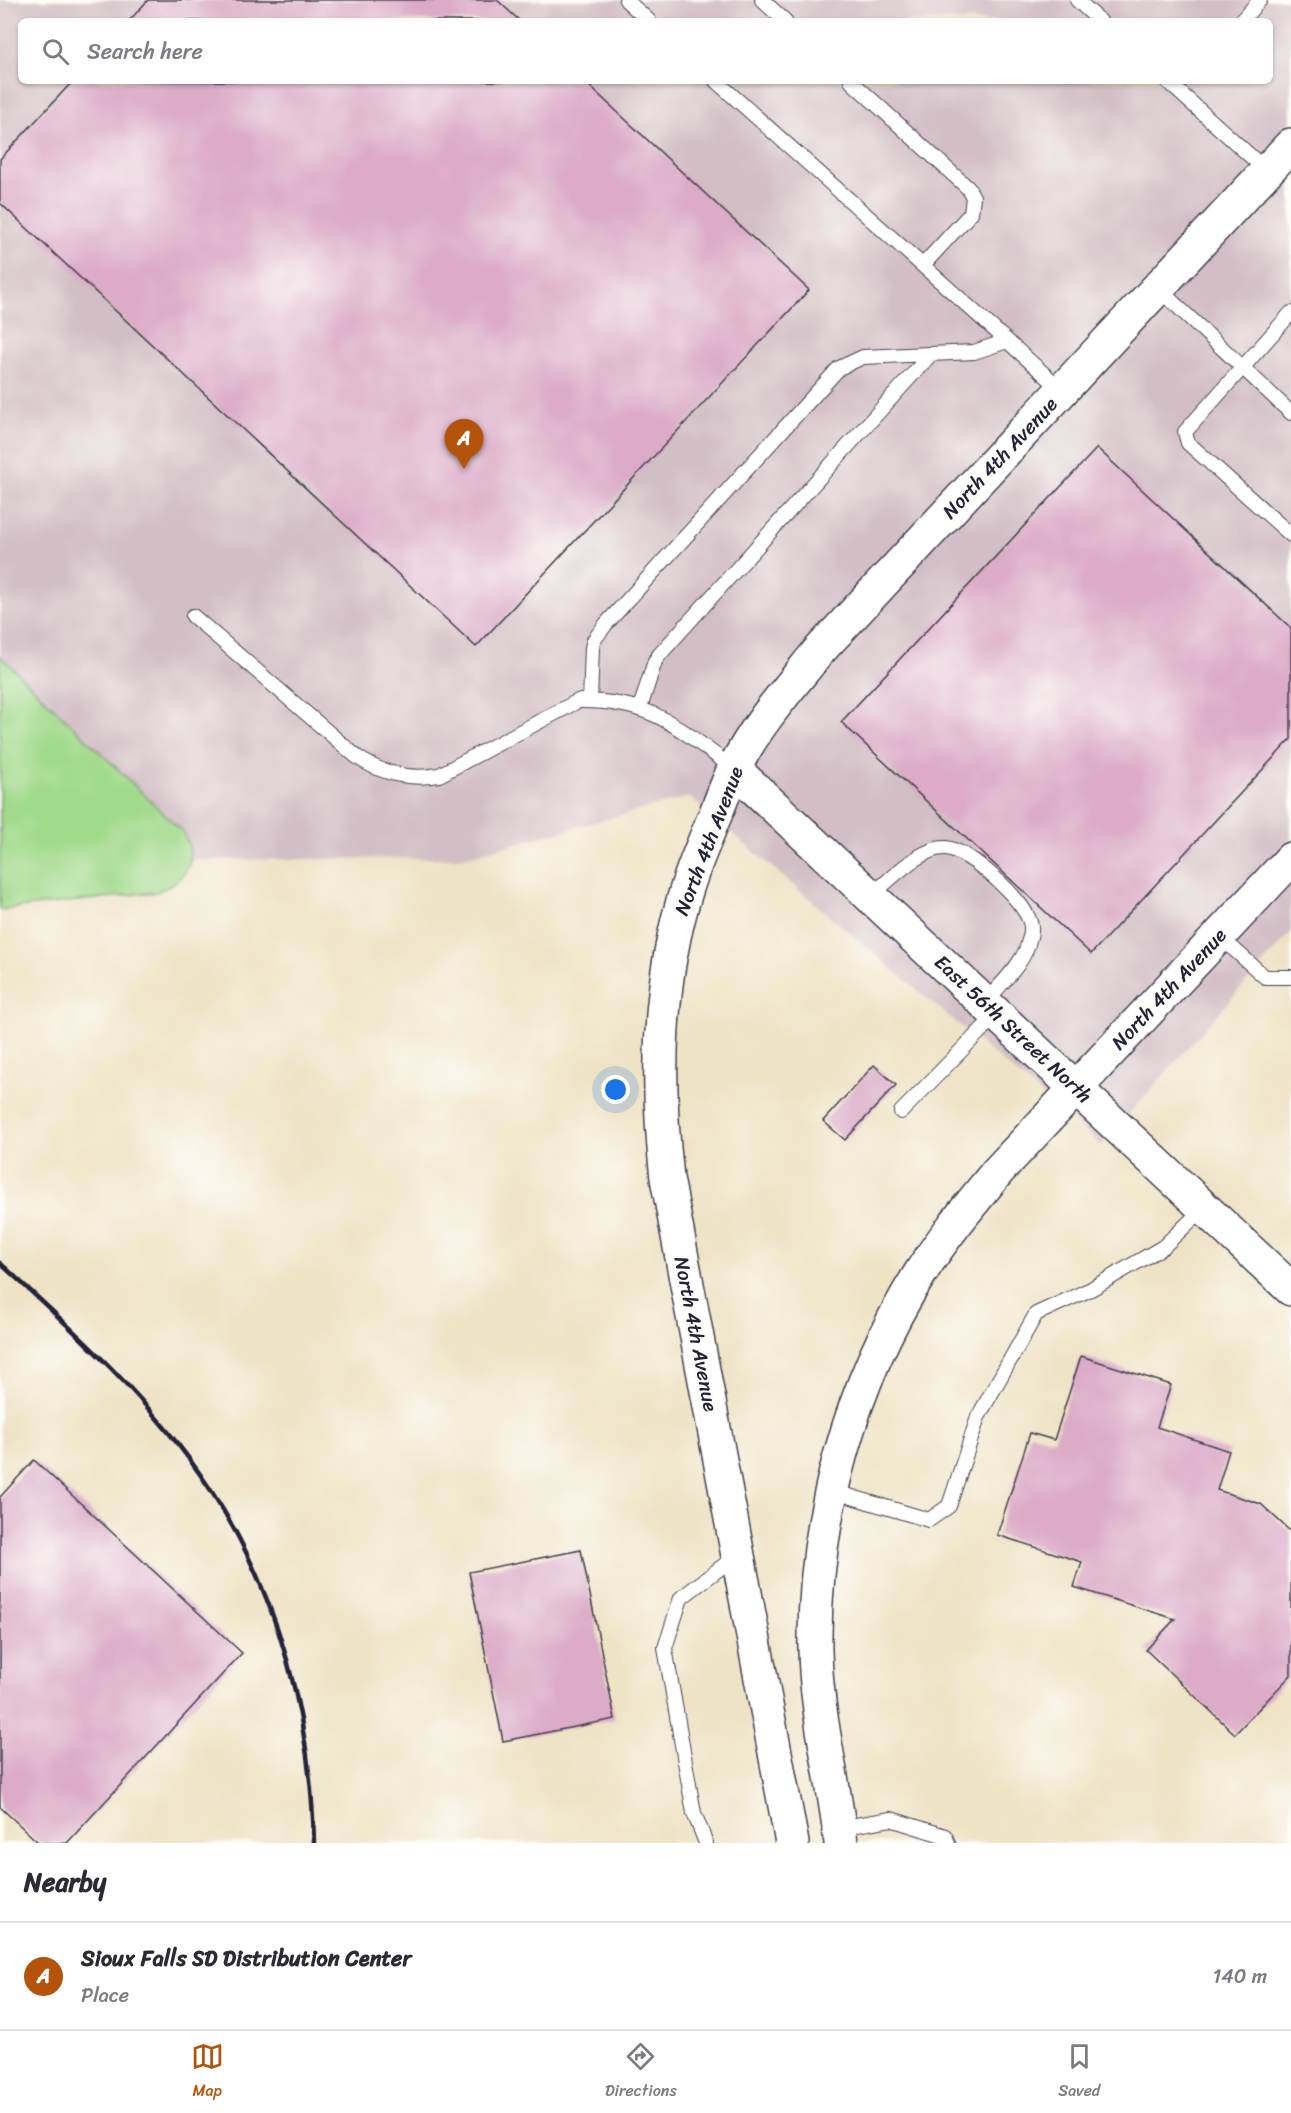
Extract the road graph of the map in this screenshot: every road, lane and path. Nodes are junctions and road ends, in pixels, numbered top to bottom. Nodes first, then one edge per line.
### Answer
1 (626, 0) edge
2 (762, 0) edge
3 (1077, 0) edge
4 (1260, 0) edge
5 (646, 18) edge
6 (782, 18) edge
7 (1097, 18) edge
8 (1244, 18) edge
9 (719, 84) edge
10 (854, 84) edge
11 (1176, 84) edge
12 (1291, 145) edge
13 (1267, 171) junction
14 (923, 266) junction
15 (1158, 288) junction
16 (1291, 313) edge
17 (1007, 341) junction
18 (931, 354) junction
19 (1242, 367) junction
20 (1062, 390) junction
21 (1291, 413) edge
22 (1291, 535) edge
23 (193, 616) dead end
24 (590, 701) junction
25 (640, 708) junction
26 (734, 769) junction
27 (1291, 859) edge
28 (871, 897) junction
29 (1219, 936) junction
30 (1291, 977) edge
31 (991, 1008) junction
32 (1076, 1088) junction
33 (900, 1112) dead end
34 (1204, 1208) junction
35 (1291, 1289) edge
36 (832, 1491) junction
37 (738, 1555) junction
38 (840, 1835) edge
39 (706, 1843) edge
40 (792, 1843) edge
41 (948, 1843) edge

1 - 5 lane
2 - 6 lane
3 - 7 lane
4 - 8 lane
9 - 14 lane
10 - 14 lane
11 - 13 lane
12 - 13 street, North 4th Avenue
13 - 15 street, North 4th Avenue
14 - 17 lane
15 - 19 lane
15 - 20 street, North 4th Avenue
16 - 19 lane
17 - 18 lane
17 - 20 lane
18 - 24 lane
18 - 25 lane
19 - 21 lane
19 - 22 lane
20 - 26 street, North 4th Avenue
23 - 24 lane
24 - 25 lane
25 - 26 lane
26 - 28 street, East 56th Street North
26 - 37 street, North 4th Avenue
27 - 29 street, North 4th Avenue
28 - 31 street, East 56th Street North
28 - 31 lane
29 - 30 lane
29 - 32 street, North 4th Avenue
31 - 32 street, East 56th Street North
31 - 33 lane
32 - 34 street, East 56th Street North
32 - 36 street, North 4th Avenue
34 - 35 street, East 56th Street North
34 - 36 lane
36 - 38 street, North 4th Avenue
37 - 39 lane
37 - 40 street, North 4th Avenue
38 - 41 lane

